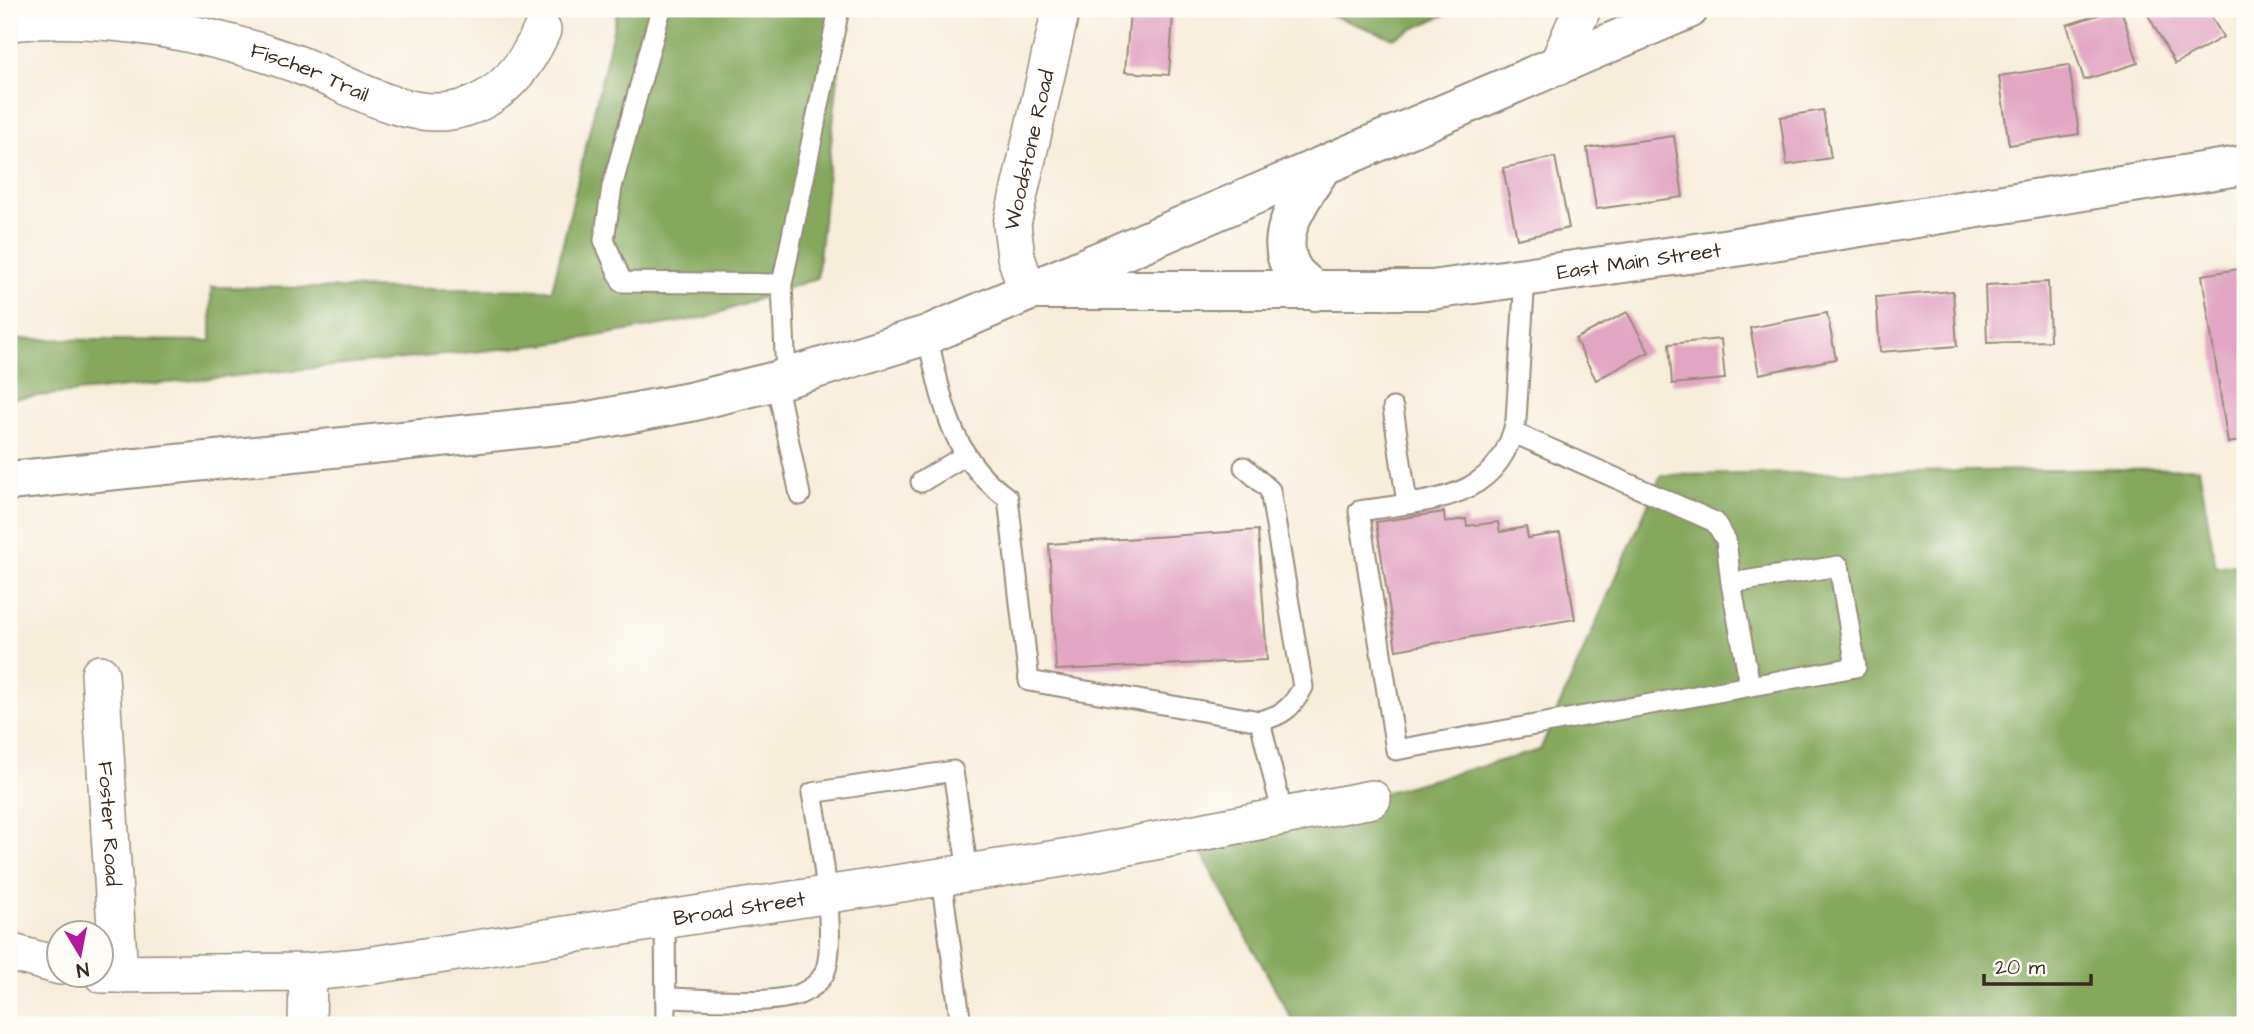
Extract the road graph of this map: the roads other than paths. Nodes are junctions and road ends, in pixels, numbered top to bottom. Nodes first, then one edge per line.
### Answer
1 (661, 9) edge
2 (839, 9) edge
3 (1061, 9) edge
4 (1582, 9) edge
5 (1689, 9) edge
6 (31, 17) edge
7 (541, 30) dead end
8 (1557, 67) junction
9 (2245, 165) edge
10 (1322, 166) junction
11 (1525, 277) junction
12 (782, 284) junction
13 (1027, 290) junction
14 (1314, 290) junction
15 (927, 335) junction
16 (781, 379) junction
17 (1393, 408) dead end
18 (1514, 433) junction
19 (964, 456) junction
20 (1244, 467) dead end
21 (9, 481) edge
22 (921, 482) dead end
23 (800, 495) dead end
24 (1408, 503) junction
25 (1731, 583) junction
26 (100, 674) dead end
27 (1750, 686) junction
28 (1259, 721) junction
29 (1372, 799) dead end
30 (1283, 816) junction
31 (955, 874) junction
32 (826, 893) junction
33 (108, 918) edge
34 (665, 918) junction
35 (9, 952) edge
36 (46, 961) edge
37 (307, 972) junction
38 (116, 974) edge
39 (666, 998) junction
40 (307, 1025) edge
41 (666, 1025) edge
42 (961, 1025) edge

1 - 12 lane
2 - 12 lane
3 - 13 street, Woodstone Road
4 - 8 street
5 - 8 main road
6 - 7 street, Fischer Trail
8 - 10 main road
9 - 11 main road, East Main Street
10 - 13 main road
10 - 14 main road
11 - 14 main road, East Main Street
11 - 18 lane
12 - 16 lane
13 - 14 main road, East Main Street
13 - 15 main road
15 - 16 main road
15 - 19 lane
16 - 21 main road
16 - 23 lane
17 - 24 lane
18 - 24 lane
18 - 25 lane
19 - 22 lane
19 - 28 lane
20 - 28 lane
24 - 27 lane
25 - 27 lane
25 - 27 lane
26 - 33 street, Foster Road
28 - 30 lane
29 - 30 street, Broad Street
30 - 31 street, Broad Street
31 - 32 street, Broad Street
31 - 32 lane
31 - 42 lane
32 - 34 street, Broad Street
32 - 39 lane
34 - 37 street, Broad Street
34 - 39 lane
35 - 36 street
37 - 38 street, Broad Street
37 - 40 street
39 - 41 lane

